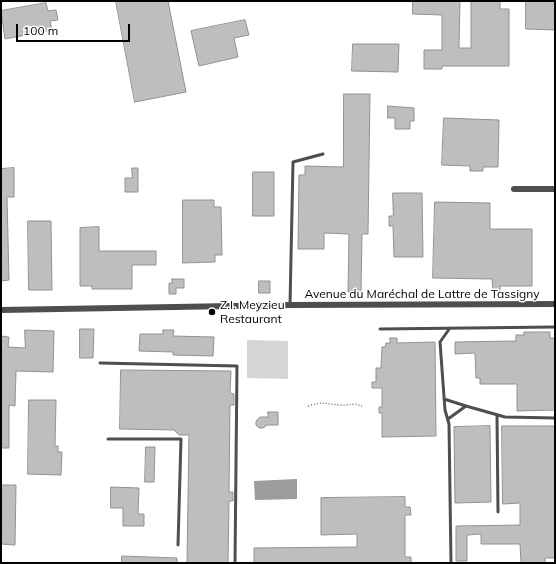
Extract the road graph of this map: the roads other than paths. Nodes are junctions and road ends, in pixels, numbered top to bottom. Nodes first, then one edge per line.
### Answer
1 (323, 154) dead end
2 (514, 189) dead end
3 (555, 189) edge
4 (555, 304) edge
5 (290, 305) junction
6 (1, 310) edge
7 (555, 327) edge
8 (450, 328) junction
9 (380, 329) dead end
10 (100, 363) dead end
11 (444, 399) junction
12 (466, 406) junction
13 (497, 415) junction
14 (555, 418) edge
15 (448, 419) junction
16 (108, 439) dead end
17 (498, 512) dead end
18 (178, 546) dead end
19 (235, 563) edge
20 (451, 563) edge

1 - 5 lane
2 - 3 street
4 - 5 street, Avenue du Maréchal de Lattre de Tassigny
5 - 6 street, Avenue du Maréchal de Lattre de Tassigny
7 - 8 lane
8 - 9 lane
8 - 11 lane
10 - 19 lane
11 - 12 lane
11 - 15 lane
12 - 13 lane
12 - 15 lane
13 - 14 lane
13 - 17 lane
15 - 20 lane
16 - 18 lane

